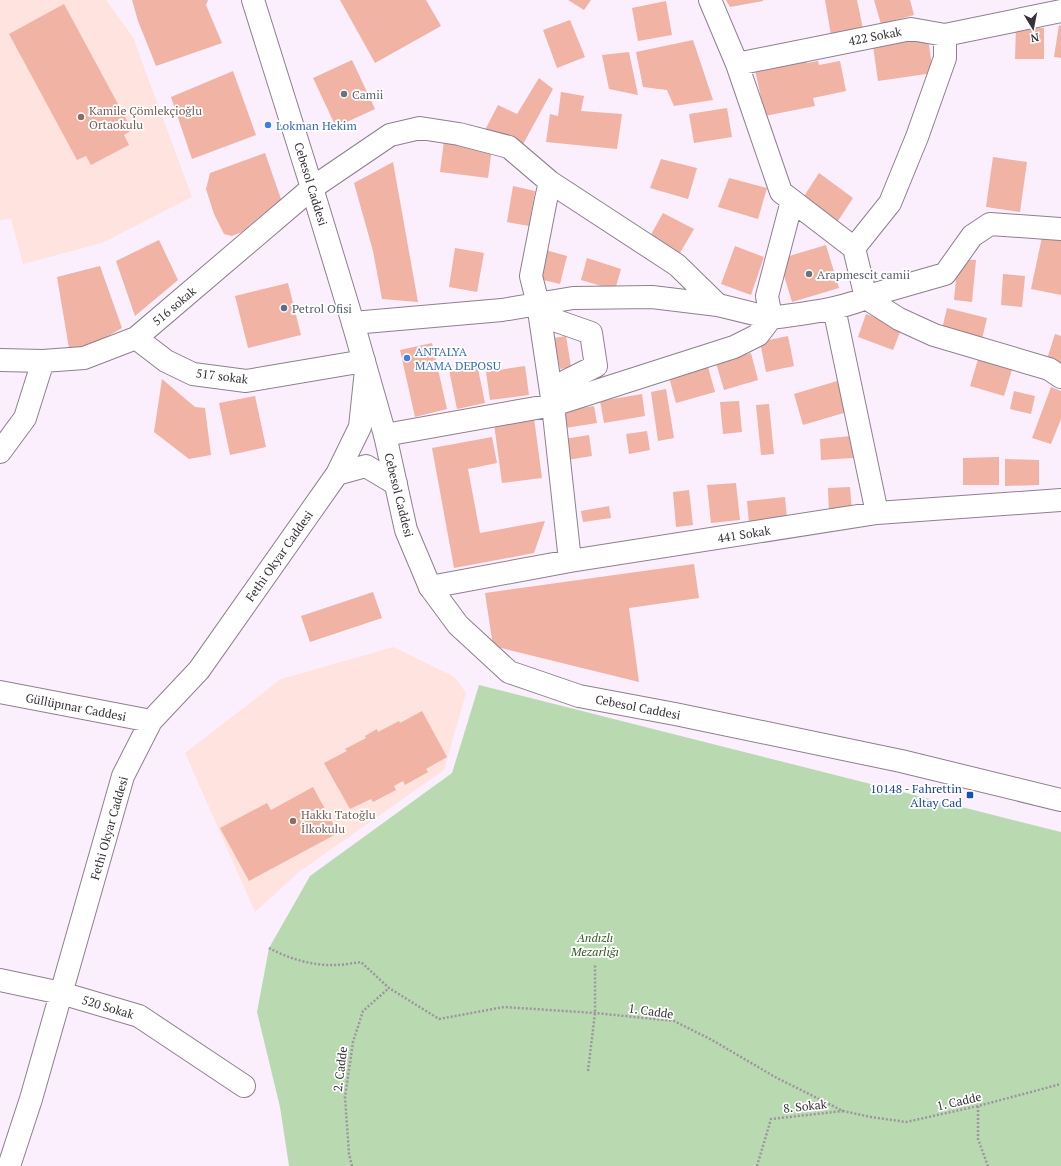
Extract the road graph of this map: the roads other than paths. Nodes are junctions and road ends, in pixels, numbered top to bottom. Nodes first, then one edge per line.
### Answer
1 (253, 0) edge
2 (710, 0) edge
3 (1061, 11) edge
4 (945, 35) junction
5 (737, 64) junction
6 (550, 182) junction
7 (312, 188) junction
8 (792, 201) junction
9 (1061, 229) edge
10 (854, 248) junction
11 (866, 298) junction
12 (538, 304) junction
13 (718, 305) junction
14 (834, 308) junction
15 (771, 318) junction
16 (353, 323) junction
17 (136, 338) junction
18 (3, 361) edge
19 (43, 361) junction
20 (365, 366) junction
21 (1061, 377) edge
22 (553, 405) junction
23 (385, 435) junction
24 (0, 452) edge
25 (337, 474) junction
26 (396, 484) junction
27 (1061, 500) edge
28 (877, 513) junction
29 (570, 561) junction
30 (430, 587) junction
31 (0, 692) edge
32 (151, 721) junction
33 (1061, 800) edge
34 (0, 980) edge
35 (61, 993) junction
36 (244, 1086) dead end
37 (9, 1166) edge

1 - 7 street, Cebesol Caddesi
2 - 5 street
3 - 4 street, 422 Sokak
4 - 5 street, 422 Sokak
4 - 10 street
5 - 8 street
6 - 7 street, 516 sokak
6 - 12 street
6 - 13 street, 516 sokak
7 - 16 street, Cebesol Caddesi
7 - 17 street, 516 sokak
8 - 10 street
8 - 15 street
9 - 11 street
10 - 11 street
11 - 14 street
11 - 21 street
12 - 13 street
12 - 16 street
12 - 22 street
12 - 22 street
13 - 15 street
14 - 15 street
14 - 28 street
15 - 22 street
16 - 20 street, Cebesol Caddesi
17 - 19 street, 516 sokak
17 - 20 street, 517 sokak
18 - 19 street, 516 sokak
19 - 24 street
20 - 23 street, Cebesol Caddesi
20 - 25 street, Fethi Okyar Caddesi
22 - 23 street
22 - 29 street
23 - 26 street, Cebesol Caddesi
25 - 26 street
25 - 32 street, Fethi Okyar Caddesi
26 - 30 street, Cebesol Caddesi
27 - 28 street, 441 Sokak
28 - 29 street, 441 Sokak
29 - 30 street, 441 Sokak
30 - 33 street, Cebesol Caddesi
31 - 32 street, Güllüpınar Caddesi
32 - 35 street, Fethi Okyar Caddesi
34 - 35 street, 520 Sokak
35 - 36 street, 520 Sokak
35 - 37 street, Fethi Okyar Caddesi

